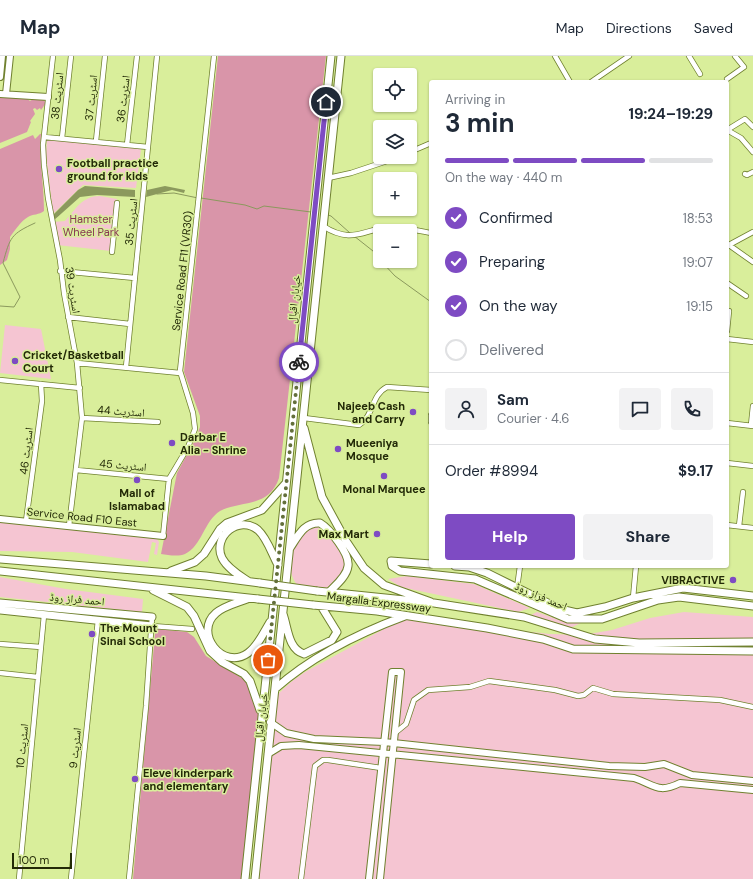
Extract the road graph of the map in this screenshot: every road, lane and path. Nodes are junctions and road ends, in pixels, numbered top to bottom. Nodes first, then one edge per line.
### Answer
1 (2, 56) edge
2 (10, 56) edge
3 (53, 56) edge
4 (71, 56) edge
5 (105, 56) edge
6 (137, 56) edge
7 (157, 56) edge
8 (214, 56) edge
9 (331, 56) edge
10 (341, 56) edge
11 (555, 56) edge
12 (629, 56) edge
13 (689, 56) edge
14 (735, 56) edge
15 (700, 74) dead end
16 (0, 77) edge
17 (727, 79) dead end
18 (569, 80) edge
19 (594, 80) edge
20 (3, 94) edge
21 (48, 97) junction
22 (753, 126) edge
23 (729, 129) edge
24 (729, 131) edge
25 (44, 137) junction
26 (62, 138) junction
27 (96, 141) junction
28 (429, 144) edge
29 (127, 145) junction
30 (148, 147) junction
31 (417, 149) edge
32 (753, 152) edge
33 (379, 164) edge
34 (753, 172) edge
35 (745, 174) dead end
36 (318, 178) junction
37 (328, 178) junction
38 (117, 203) dead end
39 (324, 226) junction
40 (429, 232) edge
41 (753, 232) edge
42 (729, 245) edge
43 (729, 247) edge
44 (112, 252) dead end
45 (753, 262) edge
46 (60, 271) junction
47 (135, 278) junction
48 (729, 284) edge
49 (746, 296) dead end
50 (68, 317) junction
51 (130, 324) junction
52 (729, 339) edge
53 (753, 342) edge
54 (77, 363) junction
55 (126, 367) junction
56 (298, 372) junction
57 (180, 373) junction
58 (308, 373) junction
59 (0, 380) edge
60 (41, 384) junction
61 (80, 388) junction
62 (429, 390) edge
63 (753, 406) edge
64 (82, 418) junction
65 (303, 421) junction
66 (158, 422) dead end
67 (729, 423) edge
68 (752, 426) edge
69 (729, 463) edge
70 (753, 466) edge
71 (76, 470) junction
72 (169, 479) junction
73 (286, 483) junction
74 (743, 492) dead end
75 (0, 518) edge
76 (26, 521) junction
77 (729, 525) edge
78 (69, 526) junction
79 (739, 526) junction
80 (753, 528) edge
81 (163, 536) joint
82 (289, 549) junction
83 (0, 559) edge
84 (429, 564) edge
85 (278, 566) junction
86 (472, 568) edge
87 (520, 568) edge
88 (636, 568) edge
89 (0, 571) edge
90 (165, 573) junction
91 (249, 582) junction
92 (149, 588) junction
93 (517, 588) junction
94 (330, 591) junction
95 (753, 596) edge
96 (249, 598) junction
97 (633, 598) junction
98 (0, 603) edge
99 (434, 603) junction
100 (321, 606) junction
101 (753, 606) edge
102 (0, 610) edge
103 (282, 612) junction
104 (44, 615) junction
105 (406, 616) junction
106 (152, 618) joint
107 (98, 620) junction
108 (271, 621) junction
109 (152, 626) junction
110 (192, 630) dead end
111 (753, 642) edge
112 (0, 644) edge
113 (41, 647) junction
114 (753, 651) edge
115 (0, 673) edge
116 (38, 677) junction
117 (275, 689) junction
118 (753, 707) edge
119 (261, 712) junction
120 (270, 722) junction
121 (395, 734) junction
122 (384, 742) junction
123 (394, 744) junction
124 (268, 754) junction
125 (383, 754) junction
126 (393, 755) junction
127 (381, 768) junction
128 (753, 781) edge
129 (753, 790) edge
130 (18, 879) edge
131 (71, 879) edge
132 (129, 879) edge
133 (245, 879) edge
134 (254, 879) edge
135 (302, 879) edge
136 (369, 879) edge
137 (380, 879) edge

1 - 16 street
2 - 20 street
3 - 21 street, اسٹریٹ 39
4 - 26 street, اسٹریٹ 38
5 - 27 street, اسٹریٹ 37
6 - 29 street, اسٹریٹ 36
7 - 30 street, اسٹریٹ 35
8 - 57 street, Service Road F11 (VR30)
9 - 36 main road, خیابان اقبال
10 - 37 main road, خیابان اقبال
11 - 18 street
12 - 19 street
13 - 15 street
14 - 17 street
20 - 21 street
21 - 25 street, اسٹریٹ 39
22 - 23 street
24 - 32 street
25 - 26 street
25 - 46 street, اسٹریٹ 39
26 - 27 street
27 - 29 street
28 - 31 street
29 - 30 street
30 - 47 street, اسٹریٹ 35
33 - 37 street
34 - 35 street
36 - 37 main road
36 - 56 main road, خیابان اقبال
37 - 39 main road, خیابان اقبال
38 - 44 street
39 - 40 street
39 - 58 main road, خیابان اقبال
41 - 42 street
43 - 45 street
46 - 47 street
46 - 50 street, اسٹریٹ 39
47 - 51 street, اسٹریٹ 35
48 - 49 street
50 - 51 street
50 - 54 street, اسٹریٹ 39
51 - 55 street, اسٹریٹ 35
52 - 53 street
54 - 55 street
54 - 61 street, اسٹریٹ 39
55 - 57 street
56 - 58 main road
56 - 73 main road, خیابان اقبال
57 - 72 street, Service Road F11 (VR30)
58 - 65 main road, خیابان اقبال
59 - 60 street
60 - 61 street
60 - 76 street, اسٹریٹ 46
61 - 64 street, اسٹریٹ 39
62 - 65 street
63 - 68 street
64 - 66 street, اسٹریٹ 44
64 - 71 street, اسٹریٹ 39
65 - 82 main road, خیابان اقبال
65 - 99 main road
67 - 68 street
69 - 70 street
71 - 72 street, اسٹریٹ 45
71 - 78 street, اسٹریٹ 39
72 - 81 street
73 - 85 main road, خیابان اقبال
73 - 90 main road
74 - 79 street
75 - 76 street, Service Road F10 East
76 - 78 street, Service Road F10 East
77 - 79 street
78 - 81 street, Service Road F10 East
79 - 80 street
82 - 94 main road
82 - 103 main road, خیابان اقبال
83 - 90 main road
84 - 101 main road, احمد فراز روڈ
85 - 91 main road
85 - 108 main road, خیابان اقبال
86 - 93 main road, احمد فراز روڈ
87 - 93 street
88 - 97 street
89 - 92 main road, Margalla Expressway
90 - 91 main road
91 - 94 main road, Margalla Expressway, bridge
92 - 96 main road, Margalla Expressway
92 - 119 main road
93 - 97 main road, احمد فراز روڈ
94 - 99 main road, Margalla Expressway
95 - 97 main road, احمد فراز روڈ
96 - 100 main road, Margalla Expressway, bridge
96 - 108 main road
98 - 106 main road, احمد فراز روڈ
99 - 111 main road, Margalla Expressway
100 - 103 main road
100 - 105 main road, Margalla Expressway
102 - 104 main road, احمد فراز روڈ
103 - 117 main road, خیابان اقبال
104 - 107 main road, احمد فراز روڈ
104 - 113 street, اسٹریٹ 10
105 - 114 main road, Margalla Expressway
105 - 117 main road
106 - 109 street
107 - 109 main road, احمد فراز روڈ
107 - 131 street, اسٹریٹ 9
108 - 119 main road, خیابان اقبال
109 - 110 street
109 - 132 street
112 - 113 street
113 - 116 street, اسٹریٹ 10
115 - 116 street
116 - 130 street, اسٹریٹ 10
117 - 120 main road, خیابان اقبال
118 - 121 street
119 - 133 main road, خیابان اقبال
120 - 122 street
120 - 124 main road, خیابان اقبال
121 - 122 street
121 - 123 street
122 - 123 street
122 - 125 street
123 - 126 street
123 - 128 street
124 - 125 street
124 - 134 main road, خیابان اقبال
125 - 126 street
125 - 127 street
126 - 129 street
126 - 137 street
127 - 135 street
127 - 136 street

